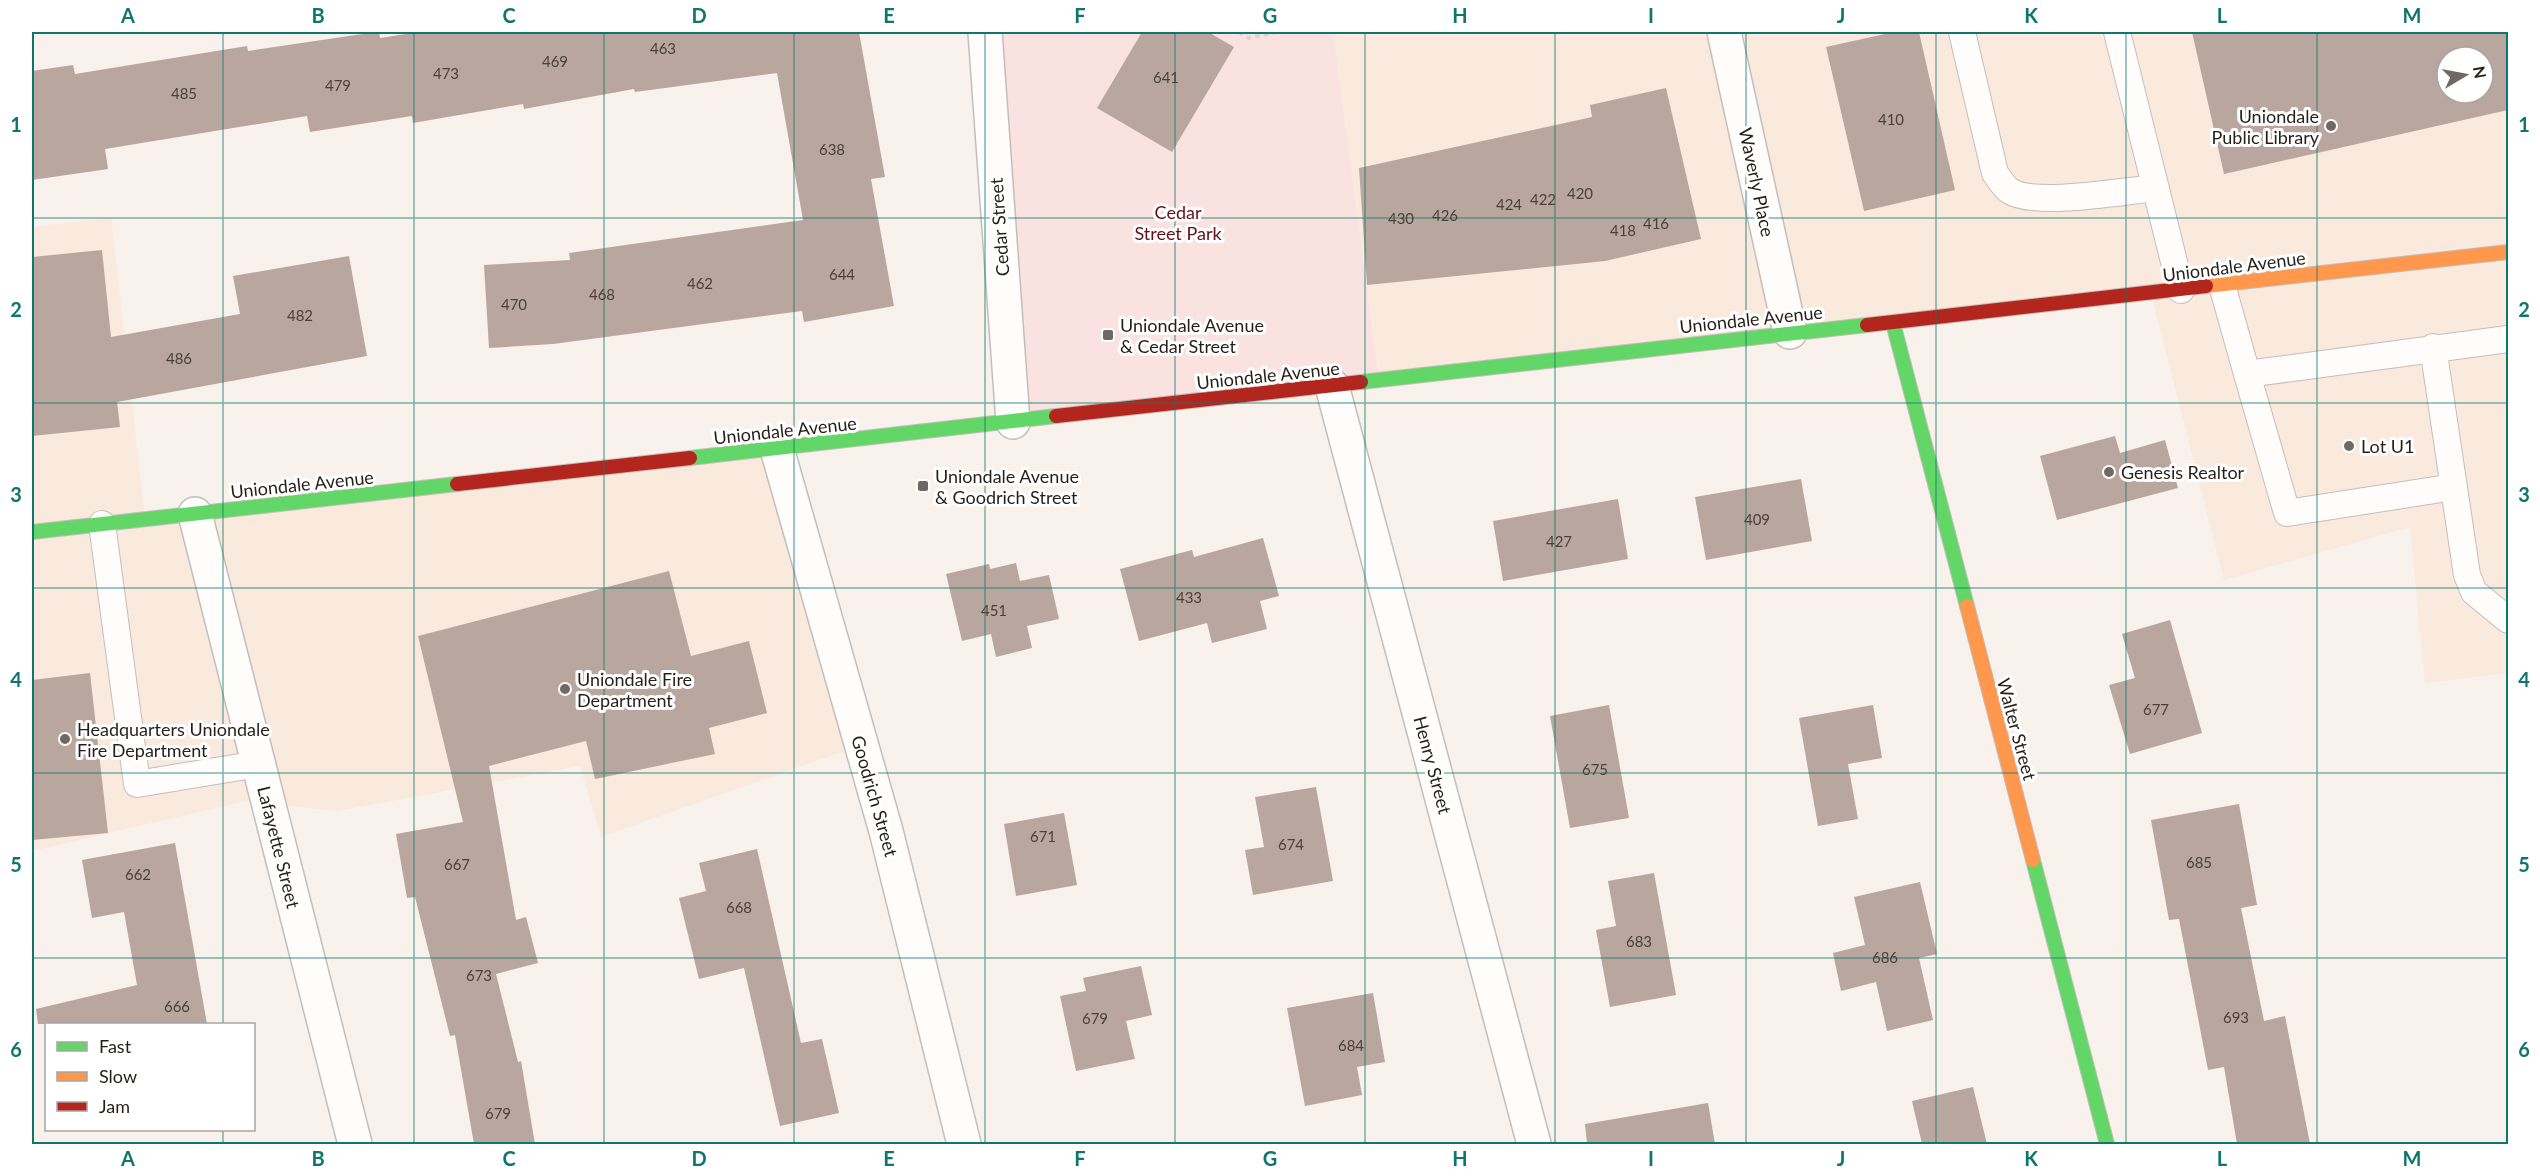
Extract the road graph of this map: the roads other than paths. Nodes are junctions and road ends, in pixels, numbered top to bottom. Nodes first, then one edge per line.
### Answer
1 (985, 32) edge
2 (1724, 32) edge
3 (1962, 32) edge
4 (2117, 32) edge
5 (2156, 188) junction
6 (2508, 252) edge
7 (2222, 285) junction
8 (2181, 290) junction
9 (1893, 322) junction
10 (1790, 332) junction
11 (2508, 339) edge
12 (2433, 347) junction
13 (2247, 374) junction
14 (1332, 386) junction
15 (1013, 422) junction
16 (777, 449) junction
17 (2454, 487) junction
18 (195, 514) junction
19 (102, 524) junction
20 (32, 532) edge
21 (2507, 620) edge
22 (258, 764) junction
23 (355, 1144) edge
24 (964, 1144) edge
25 (1534, 1144) edge
26 (2107, 1144) edge

1 - 15 street, Cedar Street
2 - 10 street, Waverly Place
3 - 5 lane
4 - 5 lane
5 - 8 lane
6 - 7 main road, Uniondale Avenue
7 - 8 main road, Uniondale Avenue
7 - 13 lane
8 - 9 main road, Uniondale Avenue
9 - 10 main road, Uniondale Avenue
9 - 26 main road, Walter Street
10 - 14 main road, Uniondale Avenue
11 - 12 lane
12 - 13 lane
12 - 17 lane
13 - 17 lane
14 - 15 main road, Uniondale Avenue
14 - 25 street, Henry Street
15 - 16 main road, Uniondale Avenue
16 - 18 main road, Uniondale Avenue
16 - 24 street, Goodrich Street
17 - 21 lane
18 - 19 main road, Uniondale Avenue
18 - 22 street, Lafayette Street
19 - 20 main road, Uniondale Avenue
19 - 22 lane
22 - 23 street, Lafayette Street

